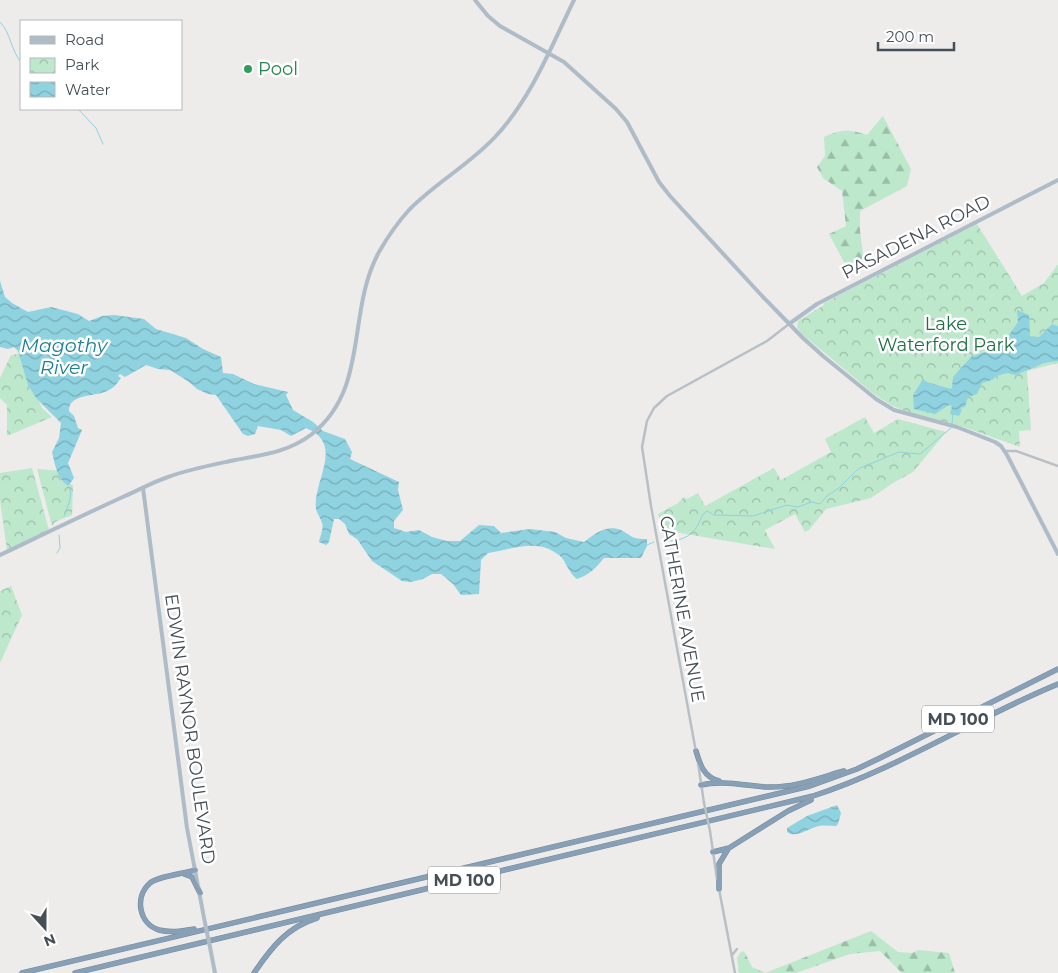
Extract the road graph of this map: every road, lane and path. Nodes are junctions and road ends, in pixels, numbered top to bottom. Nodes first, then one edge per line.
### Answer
1 (474, 0) edge
2 (574, 0) edge
3 (549, 53) junction
4 (1058, 180) edge
5 (789, 324) junction
6 (1005, 451) junction
7 (1058, 466) edge
8 (143, 488) junction
9 (1058, 554) edge
10 (0, 555) edge
11 (1058, 669) edge
12 (1058, 684) edge
13 (696, 752) junction
14 (858, 768) junction
15 (852, 783) junction
16 (730, 784) junction
17 (701, 785) junction
18 (729, 848) junction
19 (713, 852) junction
20 (195, 870) junction
21 (178, 875) junction
22 (719, 889) junction
23 (200, 893) junction
24 (412, 893) junction
25 (225, 924) junction
26 (737, 948) dead end
27 (732, 957) junction
28 (22, 973) edge
29 (74, 973) edge
30 (216, 973) edge
31 (254, 973) edge
32 (735, 973) edge

1 - 3 main road
2 - 3 main road
3 - 5 main road
3 - 8 main road
4 - 5 main road, PASADENA ROAD
5 - 6 main road
5 - 13 street, CATHERINE AVENUE
6 - 7 street
6 - 9 main road
8 - 10 main road
8 - 20 main road, EDWIN RAYNOR BOULEVARD
11 - 14 highway, MD 100
12 - 15 highway, MD 100
13 - 16 highway
13 - 17 street, CATHERINE AVENUE
14 - 16 highway
14 - 25 highway, MD 100
15 - 18 highway
15 - 24 highway, MD 100
16 - 17 highway
17 - 19 street, CATHERINE AVENUE, bridge
18 - 19 highway
18 - 22 highway
19 - 22 street, CATHERINE AVENUE
20 - 21 highway
20 - 23 main road, EDWIN RAYNOR BOULEVARD
21 - 23 highway
21 - 25 highway
22 - 27 street, CATHERINE AVENUE
23 - 30 main road, EDWIN RAYNOR BOULEVARD, bridge
24 - 29 highway, MD 100
24 - 31 highway
25 - 28 highway, MD 100
26 - 27 street
27 - 32 street, CATHERINE AVENUE

